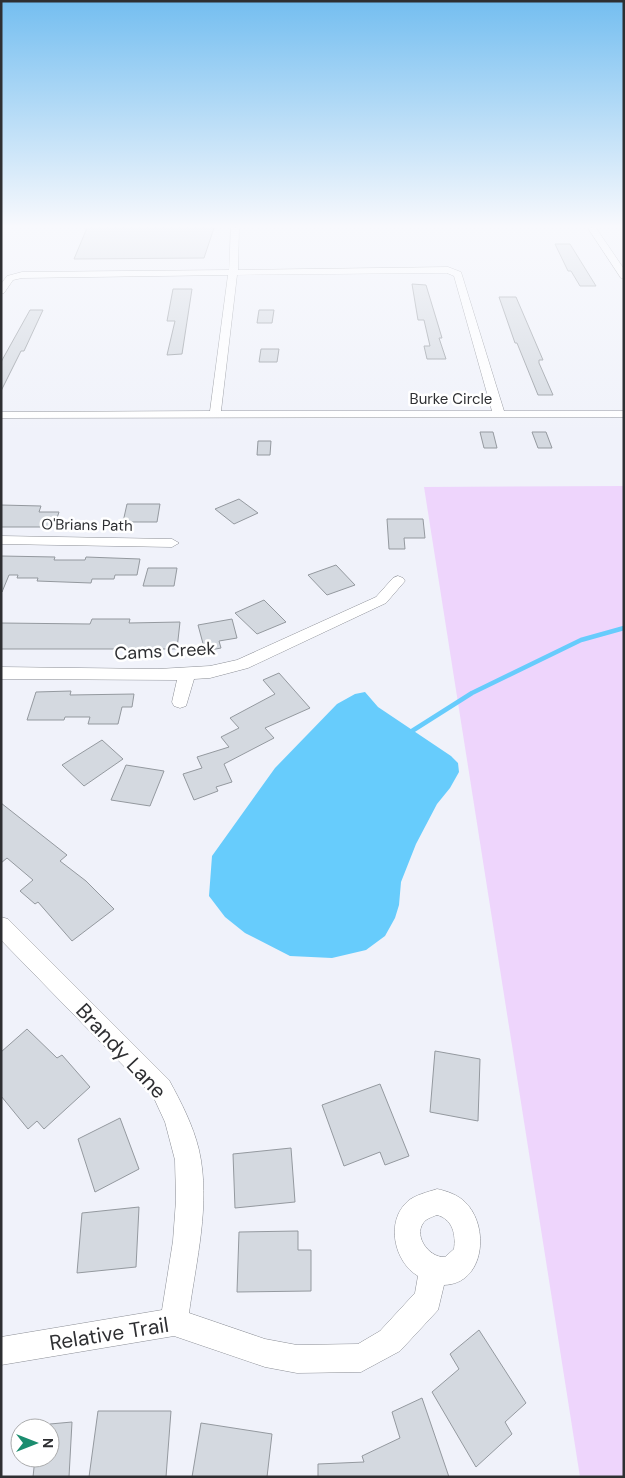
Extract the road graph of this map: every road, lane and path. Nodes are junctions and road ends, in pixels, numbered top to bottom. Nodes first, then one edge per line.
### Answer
1 (230, 297) edge
2 (465, 297) edge
3 (499, 414) junction
4 (624, 414) edge
5 (1, 415) edge
6 (216, 415) junction
7 (1, 540) edge
8 (172, 543) dead end
9 (398, 581) dead end
10 (1, 672) edge
11 (187, 673) junction
12 (180, 702) dead end
13 (1, 926) edge
14 (434, 1270) dead end
15 (174, 1322) junction
16 (1, 1351) edge

1 - 6 street
2 - 3 street, Burke Circle
3 - 4 street
3 - 6 street, Burke Circle
5 - 6 street, Burke Circle
7 - 8 street, O'Brians Path
9 - 11 street, Cams Creek
10 - 11 street, Cams Creek
11 - 12 street
13 - 15 street, Brandy Lane
14 - 15 street, Relative Trail
15 - 16 street, Relative Trail

